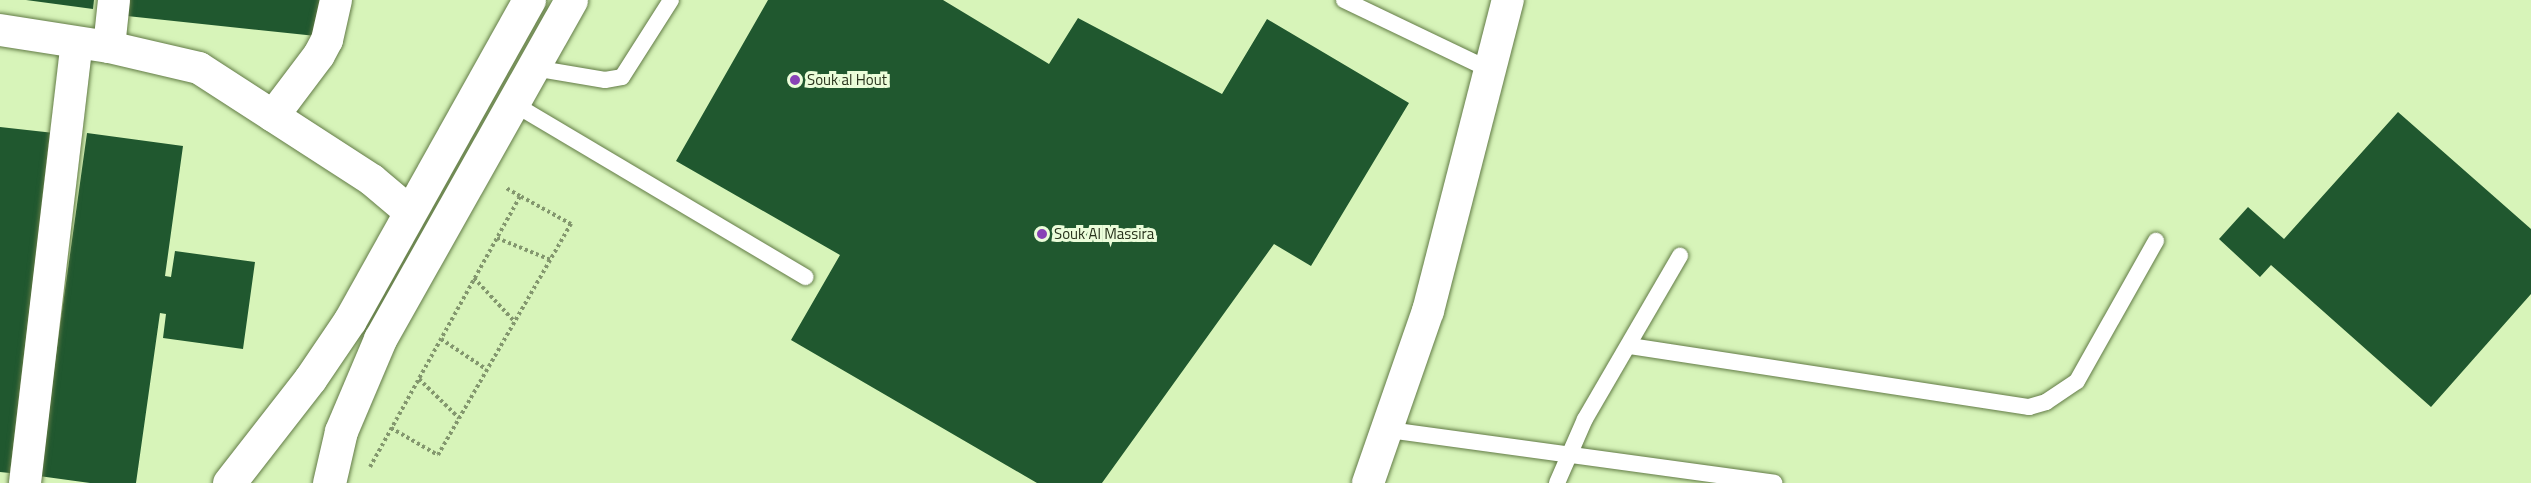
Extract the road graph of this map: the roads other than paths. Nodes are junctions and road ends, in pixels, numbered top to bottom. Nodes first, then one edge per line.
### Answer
1 (114, 0) edge
2 (336, 0) edge
3 (529, 0) edge
4 (572, 0) edge
5 (671, 0) edge
6 (1344, 0) edge
7 (1508, 0) edge
8 (0, 30) edge
9 (77, 43) junction
10 (109, 47) junction
11 (534, 68) junction
12 (1492, 71) junction
13 (514, 104) junction
14 (273, 116) junction
15 (410, 212) junction
16 (2156, 242) dead end
17 (1680, 256) dead end
18 (805, 276) dead end
19 (1630, 346) junction
20 (1389, 430) junction
21 (1569, 454) junction
22 (25, 483) edge
23 (229, 483) edge
24 (329, 483) edge
25 (1368, 483) edge
26 (1557, 483) edge
27 (1774, 483) edge

1 - 10 street
2 - 14 street
3 - 15 main road
4 - 11 main road
5 - 11 lane
6 - 12 lane
7 - 12 street
8 - 9 street
9 - 10 street
9 - 22 street
10 - 14 street
11 - 13 main road
12 - 20 street
13 - 18 lane
13 - 24 main road
14 - 15 street
15 - 23 main road
16 - 19 lane
17 - 19 lane
19 - 21 lane
20 - 21 lane
20 - 25 street
21 - 26 lane
21 - 27 lane

